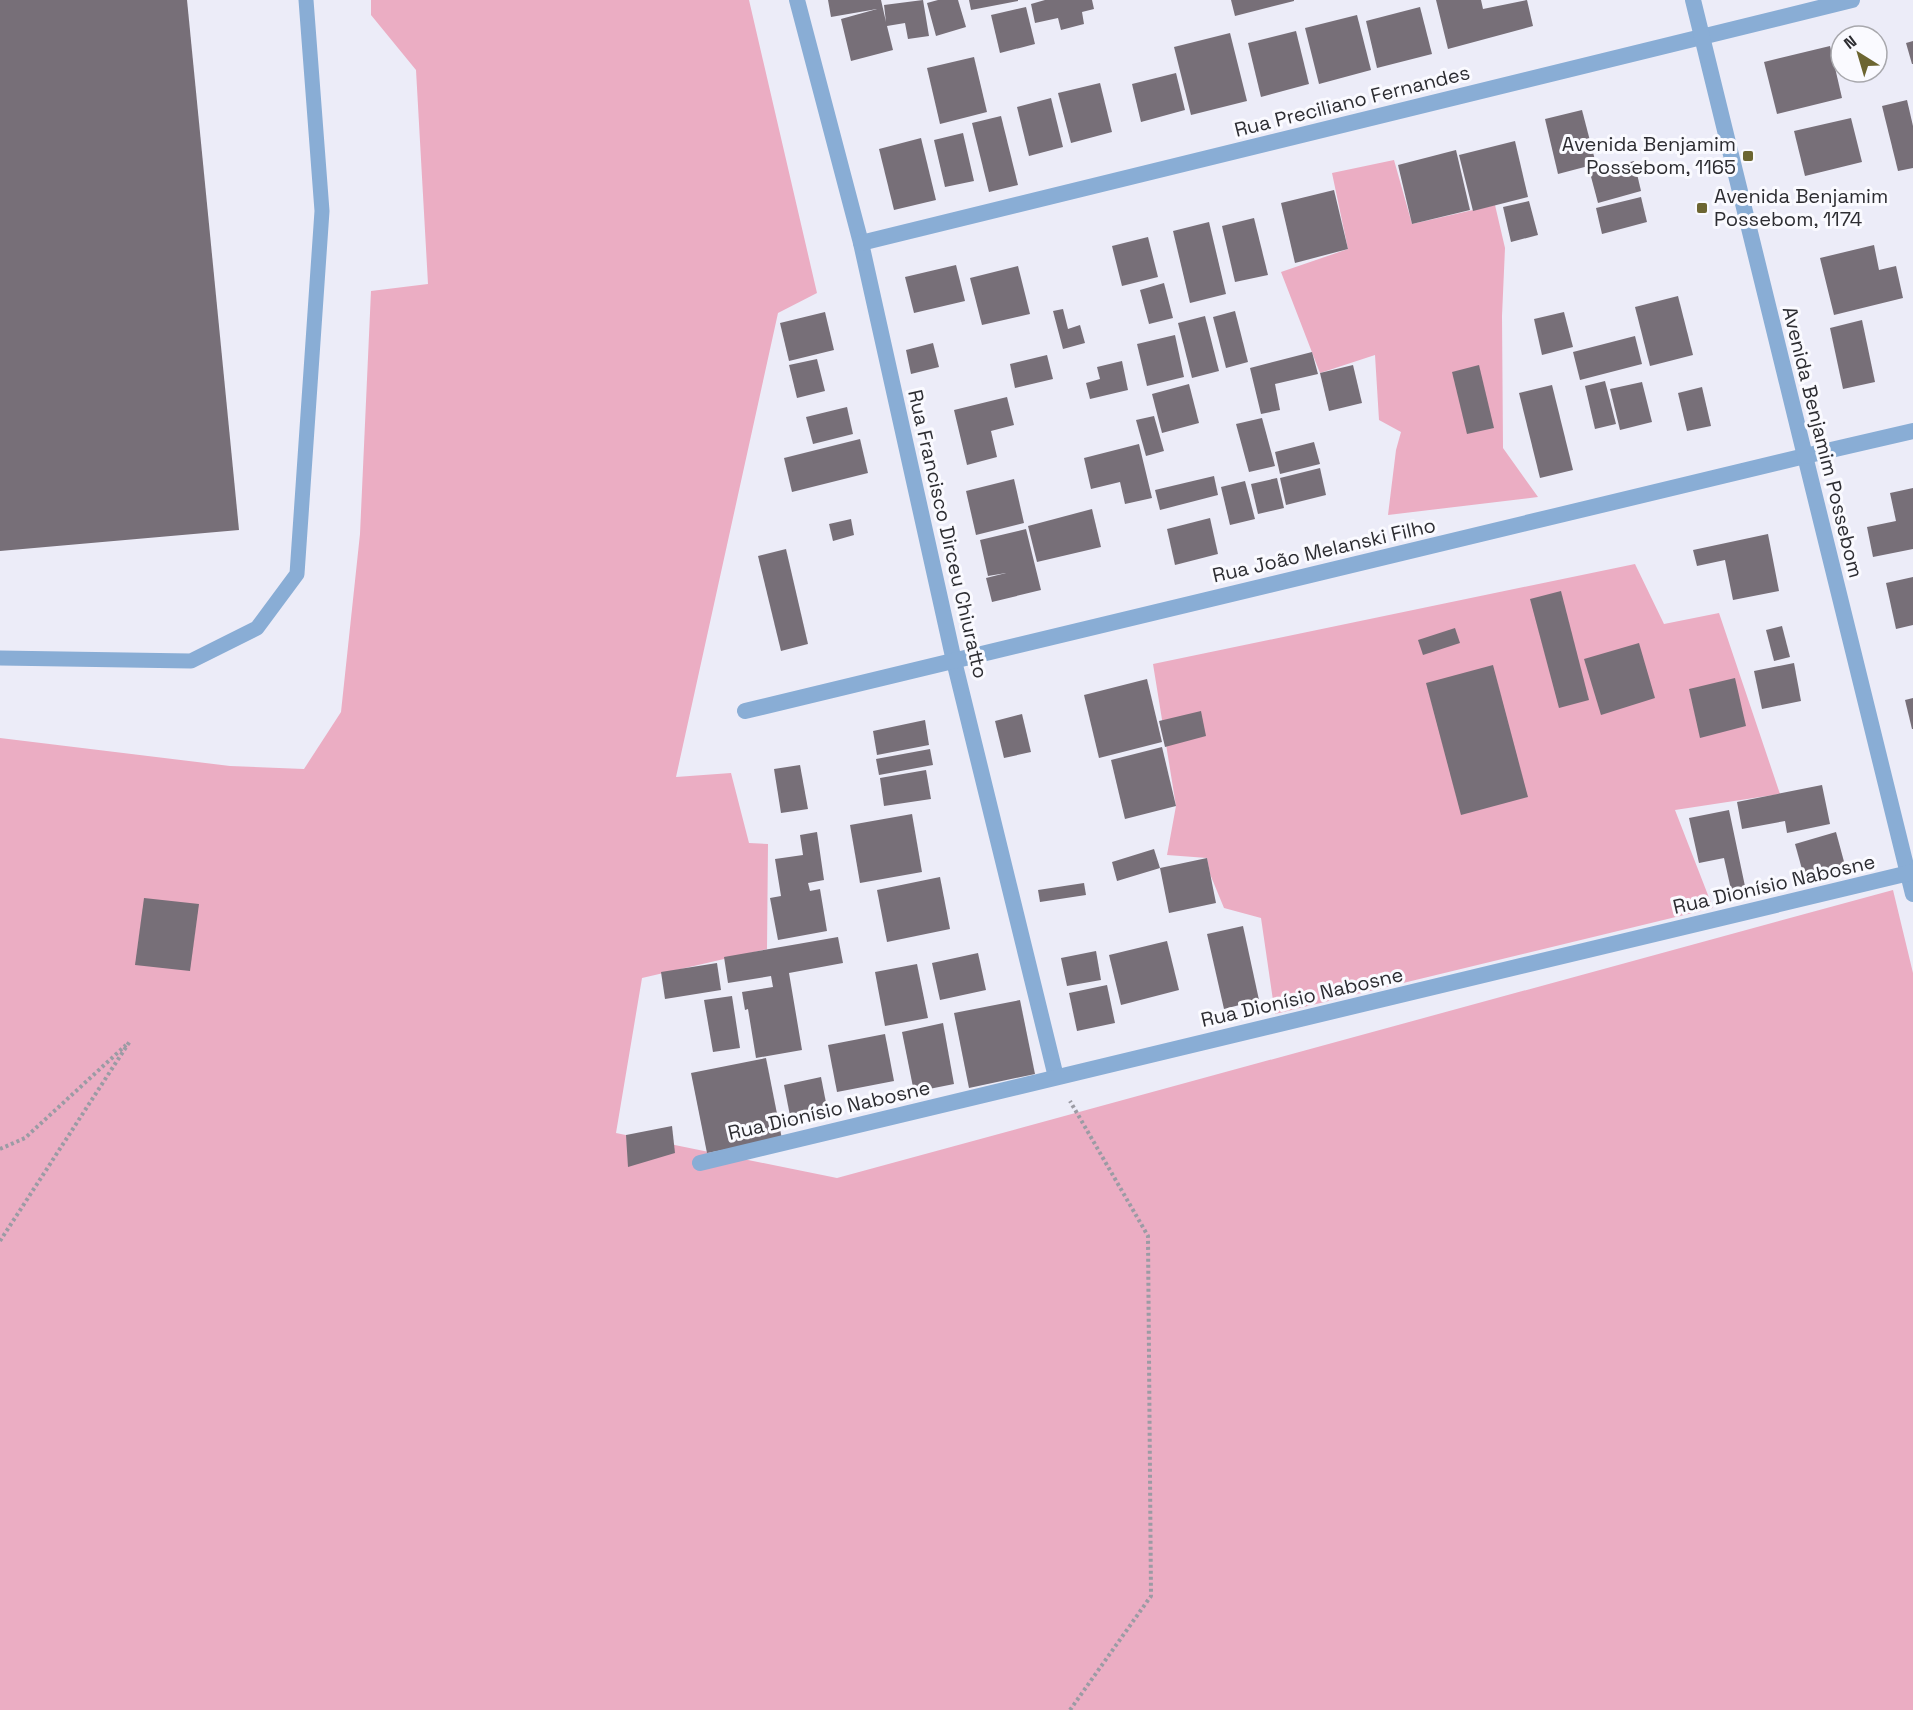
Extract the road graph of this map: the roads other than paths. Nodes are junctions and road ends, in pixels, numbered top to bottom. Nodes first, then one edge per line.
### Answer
1 (306, 0) edge
2 (796, 0) edge
3 (1693, 0) edge
4 (1852, 0) edge
5 (1702, 37) junction
6 (861, 243) junction
7 (1913, 430) edge
8 (1805, 456) junction
9 (0, 658) edge
10 (954, 661) junction
11 (745, 711) dead end
12 (1910, 872) edge
13 (1913, 894) edge
14 (1056, 1077) junction
15 (700, 1163) dead end

1 - 9 lane
2 - 6 street, Rua Francisco Dirceu Chiuratto
3 - 5 street, Avenida Benjamim Possebom
4 - 5 street, Rua Preciliano Fernandes
5 - 6 street, Rua Preciliano Fernandes
5 - 8 street, Avenida Benjamim Possebom
6 - 10 street, Rua Francisco Dirceu Chiuratto
7 - 8 street, Rua João Melanski Filho
8 - 10 street, Rua João Melanski Filho
8 - 12 street, Avenida Benjamim Possebom
10 - 11 street, Rua João Melanski Filho
10 - 14 street, Rua Francisco Dirceu Chiuratto
12 - 13 street, Avenida Benjamim Possebom
12 - 14 street, Rua Dionísio Nabosne
14 - 15 street, Rua Dionísio Nabosne

